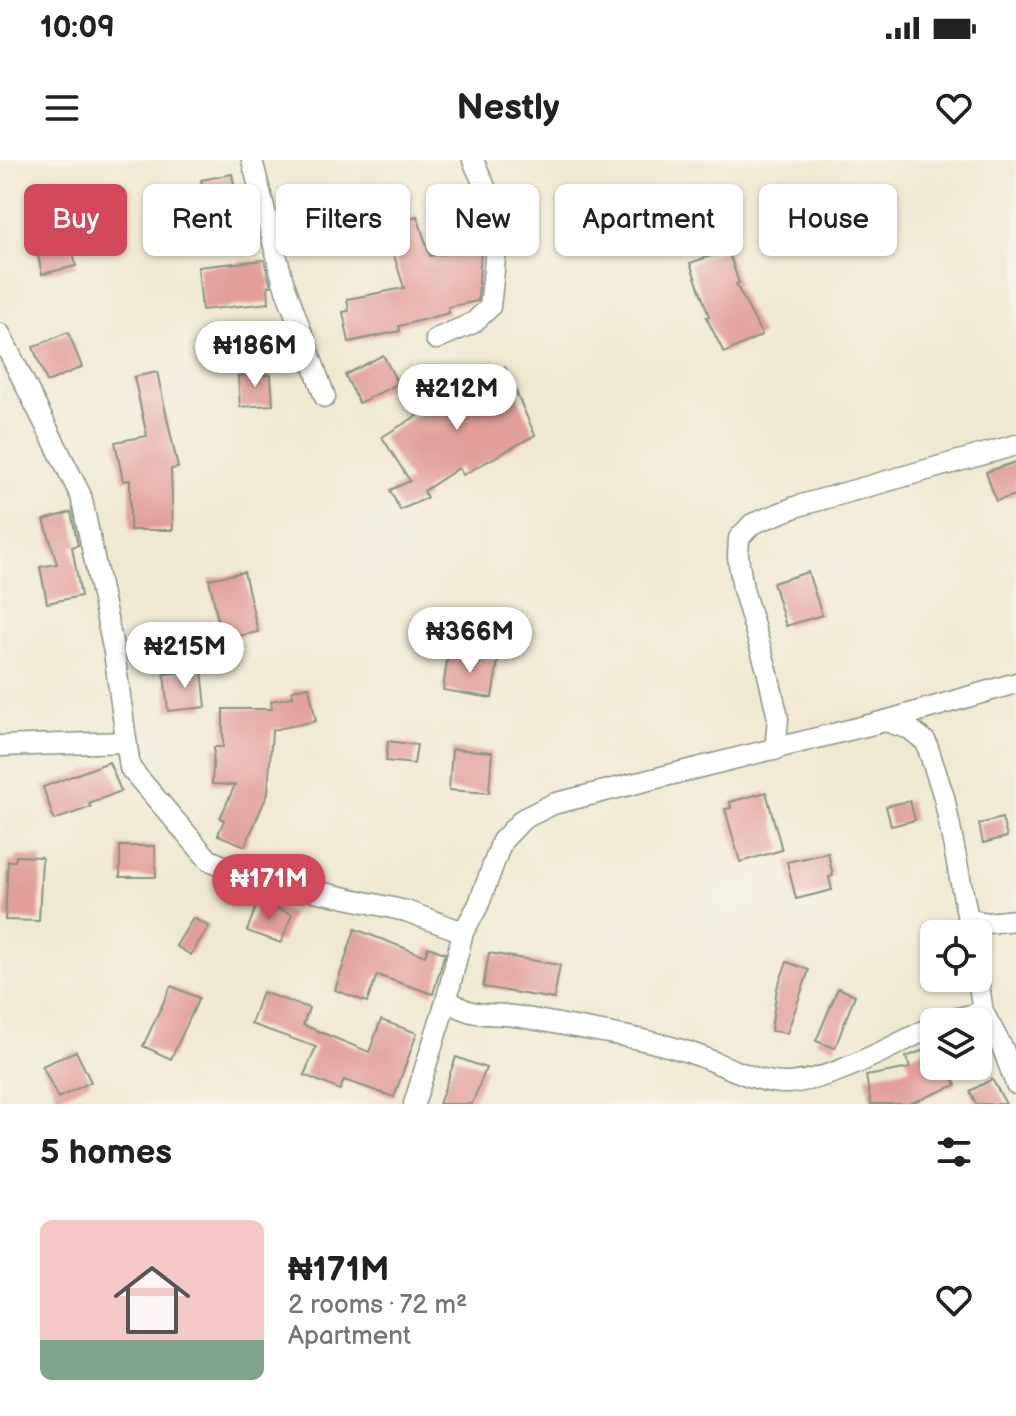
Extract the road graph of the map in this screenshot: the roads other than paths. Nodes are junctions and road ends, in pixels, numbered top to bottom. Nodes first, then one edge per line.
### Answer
1 (252, 160) edge
2 (473, 160) edge
3 (0, 334) edge
4 (436, 339) dead end
5 (325, 397) dead end
6 (1016, 445) edge
7 (1016, 683) edge
8 (885, 721) junction
9 (126, 742) junction
10 (0, 746) edge
11 (775, 750) junction
12 (969, 920) edge
13 (1016, 920) edge
14 (992, 922) edge
15 (463, 932) junction
16 (447, 998) junction
17 (992, 1030) edge
18 (920, 1032) edge
19 (1016, 1084) edge
20 (414, 1104) edge

1 - 5 street
2 - 4 street
3 - 9 street
6 - 11 street
7 - 8 street
8 - 11 street
8 - 12 street
9 - 10 street
9 - 15 street
11 - 15 street
13 - 14 street
15 - 16 street
16 - 18 street
16 - 20 street
17 - 19 street

